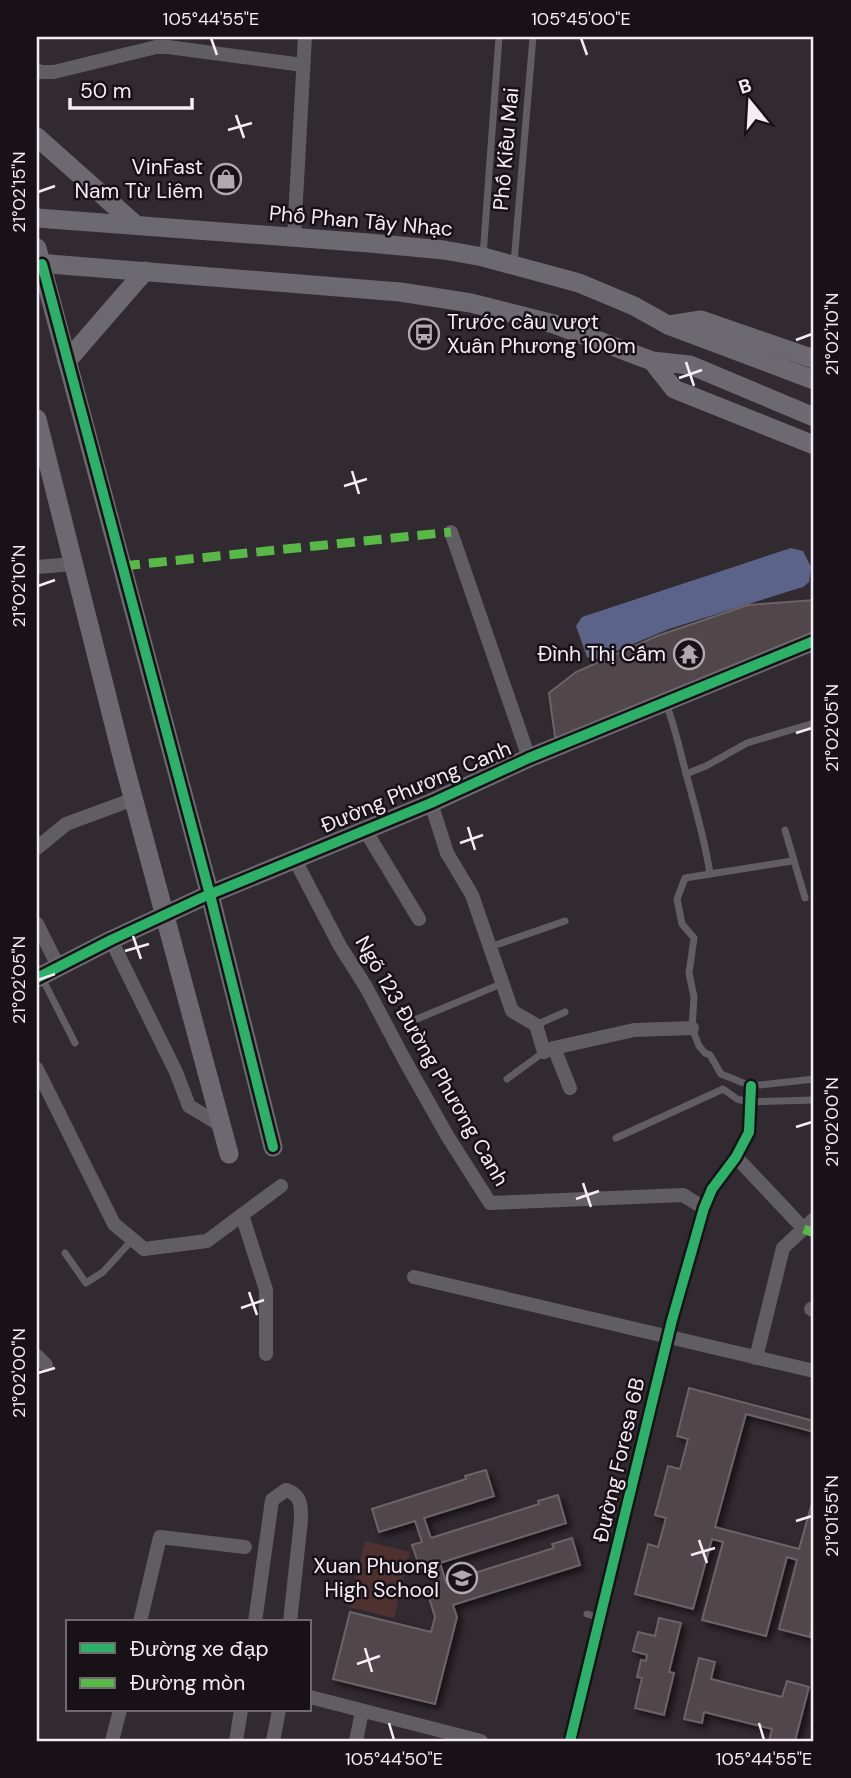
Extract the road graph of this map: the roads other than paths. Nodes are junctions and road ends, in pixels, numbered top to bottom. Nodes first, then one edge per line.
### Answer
1 (305, 37) edge
2 (499, 37) edge
3 (533, 37) edge
4 (303, 65) junction
5 (37, 70) edge
6 (37, 137) edge
7 (37, 218) edge
8 (136, 225) junction
9 (294, 236) junction
10 (483, 257) junction
11 (39, 258) edge
12 (514, 264) junction
13 (145, 271) junction
14 (668, 325) junction
15 (814, 359) edge
16 (652, 360) junction
17 (67, 361) junction
18 (814, 380) edge
19 (814, 417) edge
20 (37, 419) edge
21 (814, 445) edge
22 (451, 532) dead end
23 (74, 564) junction
24 (37, 567) edge
25 (814, 641) edge
26 (665, 702) junction
27 (814, 723) edge
28 (529, 758) junction
29 (687, 774) junction
30 (134, 799) junction
31 (431, 803) junction
32 (365, 830) junction
33 (785, 830) dead end
34 (37, 848) edge
35 (295, 860) junction
36 (792, 861) junction
37 (710, 874) junction
38 (210, 895) junction
39 (805, 898) dead end
40 (166, 915) junction
41 (419, 919) dead end
42 (565, 920) dead end
43 (37, 924) edge
44 (111, 940) junction
45 (489, 947) junction
46 (45, 973) edge
47 (501, 984) junction
48 (565, 1012) dead end
49 (417, 1020) dead end
50 (536, 1025) junction
51 (692, 1028) junction
52 (75, 1044) dead end
53 (549, 1050) junction
54 (37, 1069) edge
55 (721, 1074) junction
56 (507, 1079) dead end
57 (814, 1079) edge
58 (751, 1086) junction
59 (570, 1088) dead end
60 (719, 1091) junction
61 (814, 1100) edge
62 (748, 1102) junction
63 (222, 1126) junction
64 (616, 1138) dead end
65 (273, 1147) dead end
66 (229, 1154) dead end
67 (736, 1157) junction
68 (281, 1186) dead end
69 (704, 1208) junction
70 (242, 1215) junction
71 (809, 1224) edge
72 (132, 1240) junction
73 (65, 1253) dead end
74 (414, 1277) dead end
75 (668, 1337) junction
76 (266, 1354) dead end
77 (756, 1357) junction
78 (814, 1371) edge
79 (245, 1546) dead end
80 (587, 1614) dead end
81 (601, 1618) junction
82 (140, 1620) edge
83 (255, 1620) edge
84 (290, 1620) edge
85 (312, 1698) edge
86 (362, 1711) junction
87 (119, 1712) edge
88 (241, 1712) edge
89 (279, 1712) edge
90 (475, 1740) edge
91 (112, 1741) edge
92 (236, 1741) edge
93 (273, 1741) edge
94 (356, 1741) edge
95 (570, 1741) edge

1 - 4 street
2 - 10 lane, Phố Kiều Mai
3 - 12 lane, Phố Kiều Mai
4 - 5 street
4 - 9 street
6 - 8 street
7 - 8 street, Phố Phan Tây Nhạc
8 - 9 street, Phố Phan Tây Nhạc
9 - 10 street, Phố Phan Tây Nhạc
10 - 12 street, Phố Phan Tây Nhạc
11 - 13 street
11 - 17 street
12 - 14 street, Phố Phan Tây Nhạc
13 - 16 street
13 - 17 street
14 - 15 street
14 - 18 street, Phố Phan Tây Nhạc
16 - 19 street
16 - 21 street
17 - 38 street
20 - 23 street
22 - 28 street
23 - 24 street
23 - 30 street
25 - 26 street, Đường Phương Canh
26 - 28 street, Đường Phương Canh
26 - 29 lane
27 - 29 lane
28 - 31 street, Đường Phương Canh
29 - 37 lane
30 - 34 street
30 - 40 street
31 - 32 street, Đường Phương Canh
31 - 45 street
32 - 35 street, Đường Phương Canh
32 - 41 street
33 - 36 lane
35 - 38 street, Đường Phương Canh
35 - 69 street, Ngõ 123 Đường Phương Canh
36 - 37 lane
36 - 39 lane
37 - 51 lane
38 - 40 street, Đường Phương Canh
38 - 65 street
40 - 44 street, Đường Phương Canh
40 - 63 street
42 - 45 lane
43 - 46 street
44 - 46 street, Đường Phương Canh
44 - 63 street
45 - 47 street
46 - 52 lane
47 - 49 lane
47 - 50 street
48 - 50 lane
50 - 53 street
51 - 53 street
51 - 55 lane
53 - 56 lane
53 - 59 street
54 - 72 street
55 - 58 lane
55 - 60 lane
57 - 58 lane
58 - 62 street, Đường Foresa 6B
60 - 62 lane
60 - 64 lane
61 - 62 lane
62 - 67 street, Đường Foresa 6B
63 - 66 street
67 - 69 street, Đường Foresa 6B
67 - 71 street
68 - 70 street
69 - 75 street, Đường Foresa 6B
70 - 72 street
70 - 76 street
71 - 77 street
72 - 73 lane
74 - 75 street
75 - 77 street
75 - 81 street, Đường Foresa 6B
77 - 78 street
79 - 82 street
80 - 81 lane
81 - 95 street, Đường Foresa 6B
83 - 84 street
85 - 86 street
86 - 90 street
86 - 94 street
87 - 91 street
88 - 92 street
89 - 93 street

